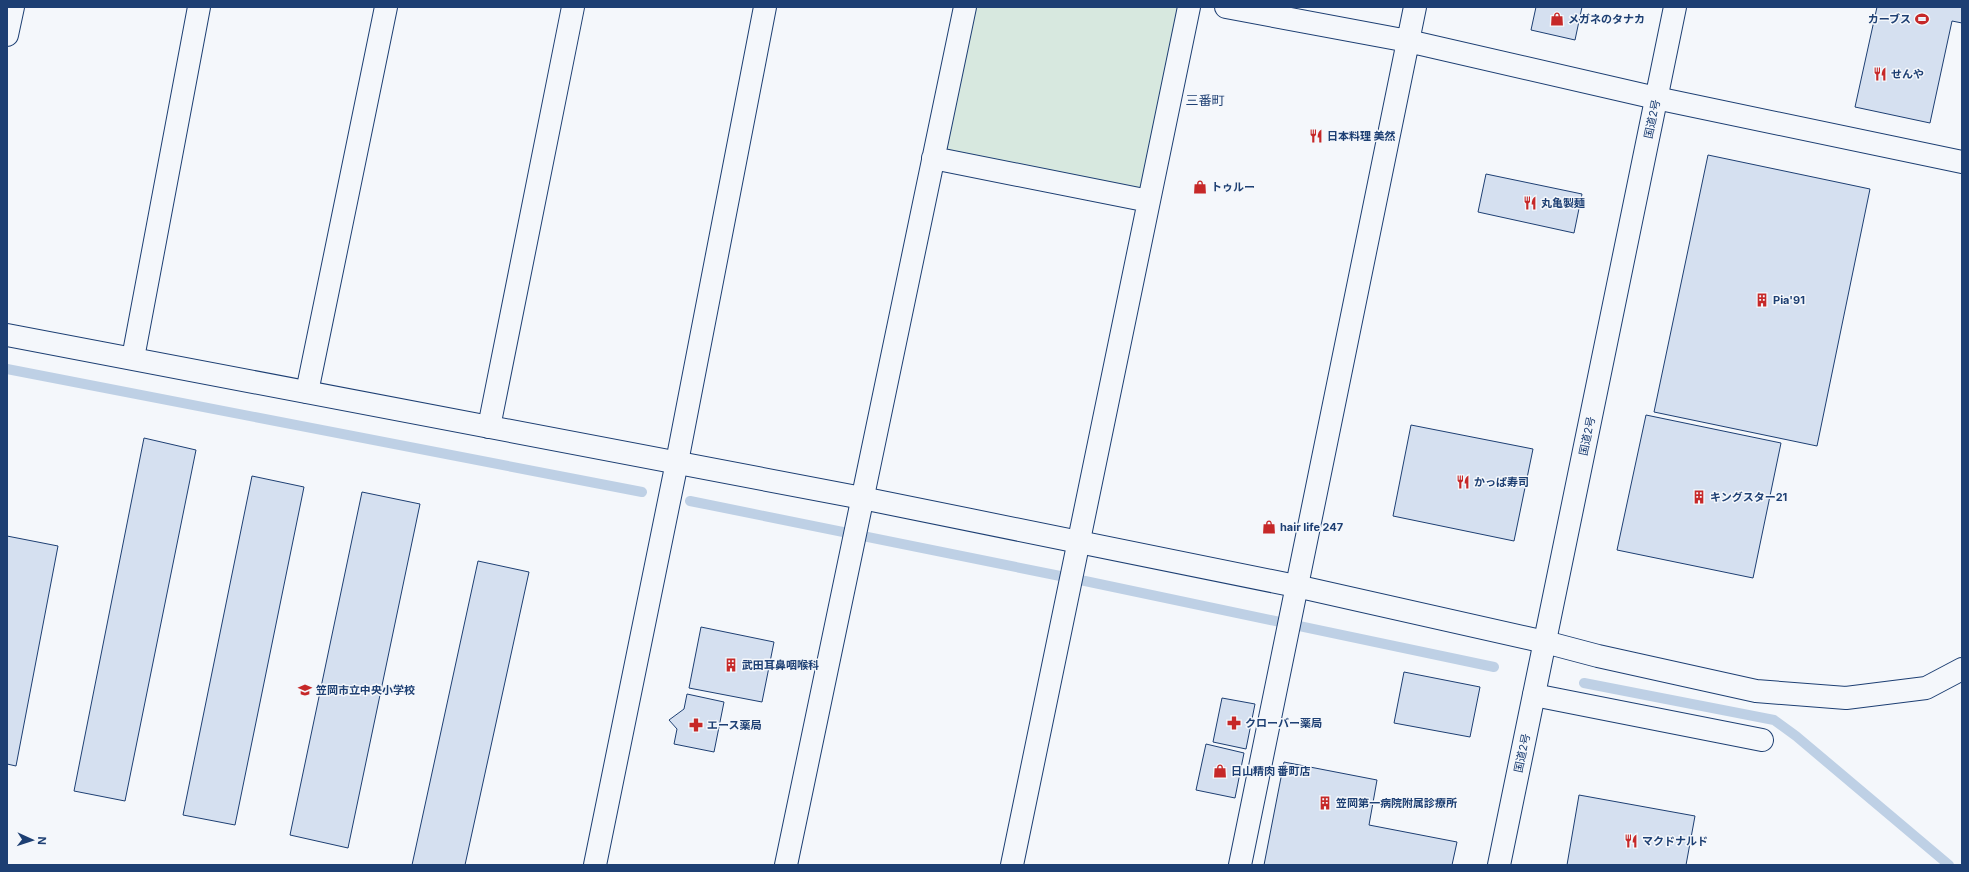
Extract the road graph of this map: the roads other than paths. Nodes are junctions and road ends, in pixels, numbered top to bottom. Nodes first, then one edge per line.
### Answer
1 (13, 7) edge
2 (199, 7) edge
3 (386, 7) edge
4 (573, 7) edge
5 (765, 7) edge
6 (965, 7) edge
7 (1189, 7) edge
8 (1226, 7) edge
9 (1415, 7) edge
10 (1676, 7) edge
11 (7, 35) edge
12 (1408, 41) junction
13 (1656, 98) junction
14 (934, 158) junction
15 (1962, 162) edge
16 (1149, 202) junction
17 (7, 334) edge
18 (133, 358) junction
19 (307, 392) junction
20 (489, 427) junction
21 (677, 462) junction
22 (862, 498) junction
23 (1077, 543) junction
24 (1296, 586) junction
25 (1545, 642) junction
26 (1962, 669) edge
27 (1534, 695) junction
28 (1762, 740) dead end
29 (595, 865) edge
30 (786, 865) edge
31 (1012, 865) edge
32 (1240, 865) edge
33 (1499, 865) edge

1 - 11 main road
2 - 18 main road
3 - 19 main road
4 - 20 main road
5 - 21 main road
6 - 14 main road
7 - 16 main road
8 - 12 main road
9 - 12 main road
10 - 13 main road, 国道2号
12 - 13 main road
12 - 24 main road
13 - 15 main road
13 - 25 main road, 国道2号
14 - 16 main road
14 - 22 main road
16 - 23 main road
17 - 18 main road
18 - 19 main road
19 - 20 main road
20 - 21 main road
21 - 22 main road
21 - 29 main road
22 - 23 main road
22 - 30 main road
23 - 24 main road
23 - 31 main road
24 - 25 main road
24 - 32 main road
25 - 26 main road
25 - 27 main road, 国道2号
27 - 28 main road
27 - 33 main road, 国道2号

